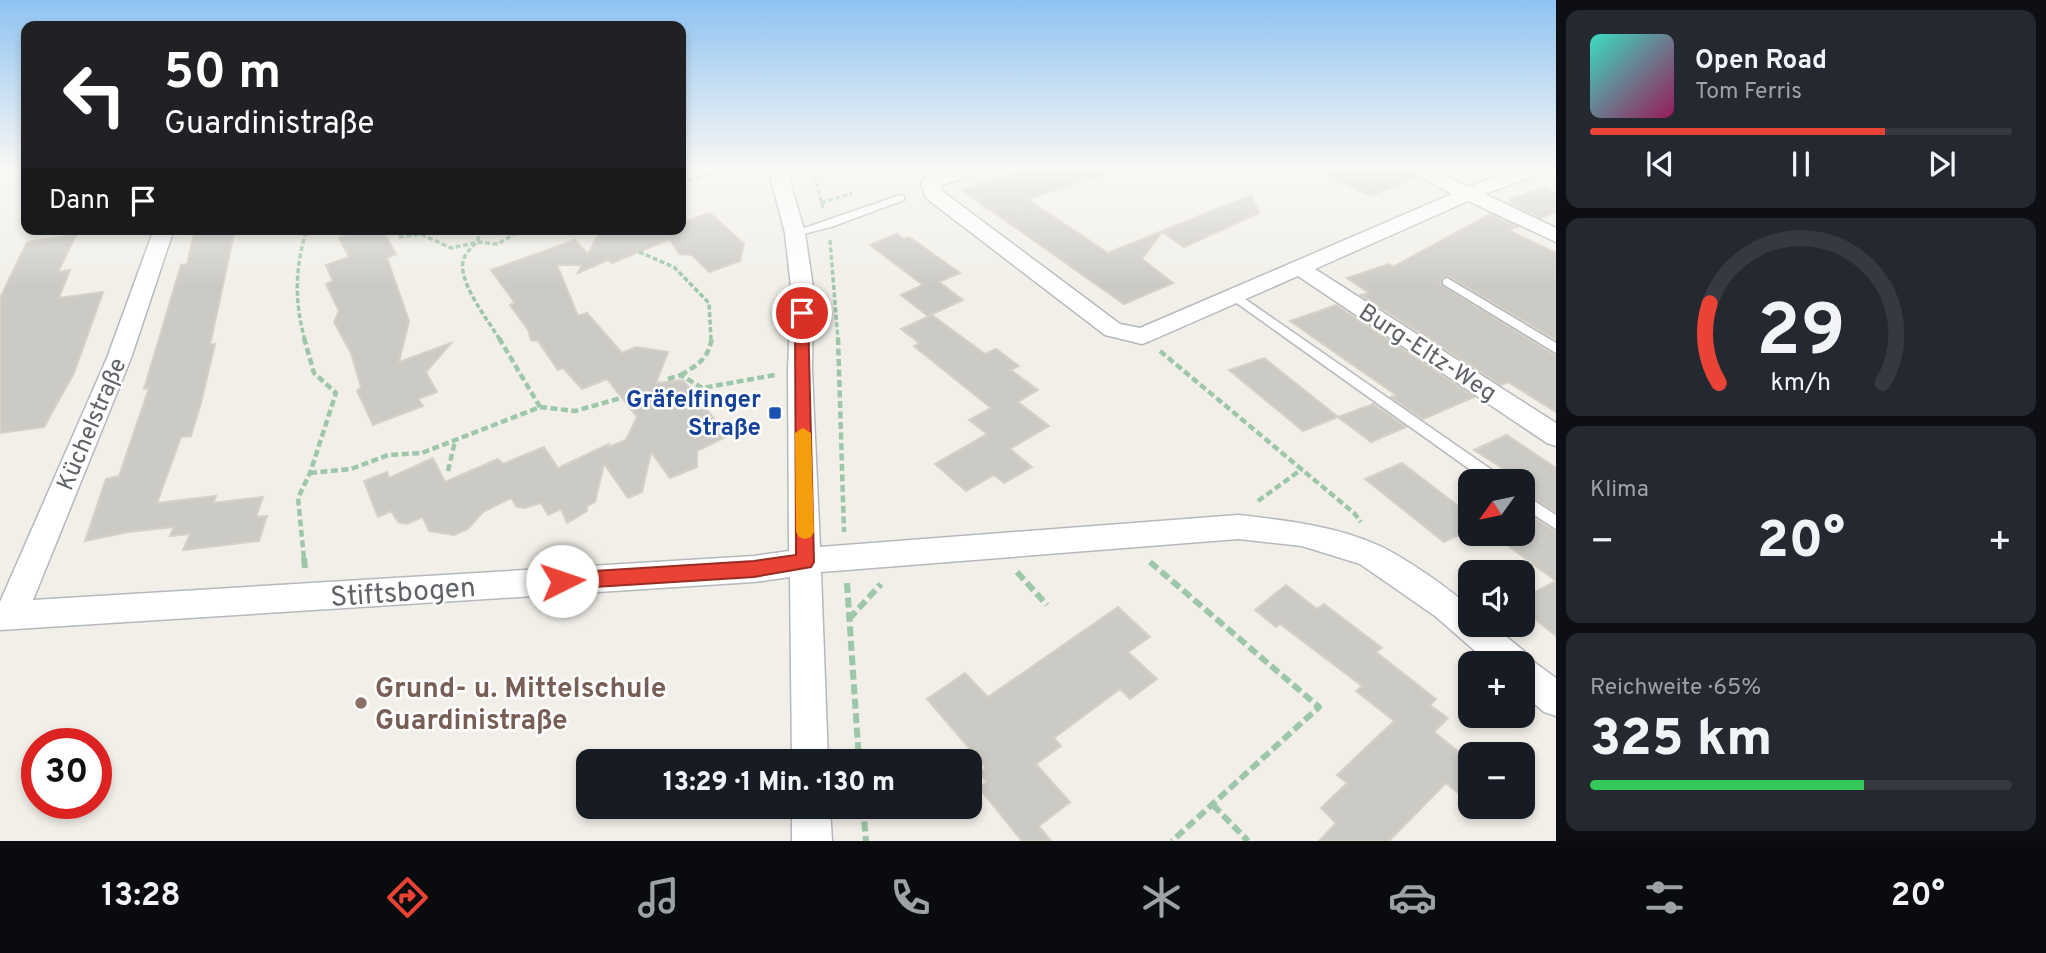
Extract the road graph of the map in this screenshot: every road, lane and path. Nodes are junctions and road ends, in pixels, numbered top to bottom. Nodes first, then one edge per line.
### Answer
1 (787, 207) edge
2 (822, 207) edge
3 (875, 207) edge
4 (951, 207) edge
5 (1439, 207) edge
6 (1496, 207) edge
7 (827, 225) junction
8 (794, 233) junction
9 (162, 235) edge
10 (305, 235) edge
11 (414, 235) edge
12 (423, 235) edge
13 (480, 235) edge
14 (513, 235) edge
15 (1556, 236) edge
16 (399, 237) dead end
17 (479, 242) junction
18 (639, 252) dead end
19 (1301, 269) junction
20 (1447, 282) dead end
21 (1235, 296) junction
22 (1142, 336) junction
23 (1556, 349) edge
24 (831, 359) dead end
25 (838, 359) junction
26 (800, 372) junction
27 (681, 375) junction
28 (668, 379) dead end
29 (621, 398) dead end
30 (540, 407) junction
31 (1556, 436) edge
32 (456, 440) junction
33 (1303, 469) junction
34 (1480, 469) edge
35 (448, 471) dead end
36 (310, 473) junction
37 (1252, 506) dead end
38 (1535, 508) edge
39 (1556, 523) edge
40 (1366, 530) dead end
41 (845, 556) junction
42 (1163, 561) dead end
43 (805, 562) junction
44 (1136, 562) dead end
45 (1150, 562) junction
46 (305, 568) dead end
47 (1028, 569) dead end
48 (894, 582) dead end
49 (1047, 605) dead end
50 (6, 616) edge
51 (849, 619) junction
52 (1499, 651) edge
53 (1535, 682) edge
54 (1556, 700) edge
55 (810, 749) edge
56 (858, 749) edge
57 (1213, 805) junction
58 (811, 819) edge
59 (864, 819) edge
60 (812, 841) edge
61 (866, 841) edge
62 (1172, 841) edge
63 (1248, 841) edge

1 - 8 street
2 - 7 path
3 - 7 lane
4 - 22 street
5 - 19 street
6 - 15 street
7 - 8 lane
7 - 25 path
8 - 26 street
9 - 50 street, Küchelstraße
10 - 36 path
11 - 16 path
12 - 17 path
13 - 17 path
14 - 17 path
17 - 30 path
18 - 27 path
19 - 21 street
19 - 31 street, Burg-Eltz-Weg
20 - 23 lane
21 - 22 street
21 - 34 lane
22 - 33 path
24 - 25 path
25 - 41 path
26 - 27 path
26 - 43 street
27 - 28 path
29 - 30 path
30 - 32 path
32 - 35 path
32 - 36 path
33 - 37 path
33 - 40 path
36 - 46 path
38 - 39 lane
41 - 43 street
41 - 51 path
41 - 52 street
42 - 45 path
43 - 50 street, Stiftsbogen
43 - 55 street
44 - 45 path
45 - 57 path
47 - 49 path
48 - 51 path
51 - 56 path
53 - 54 street
57 - 62 path
57 - 63 path
58 - 60 street
59 - 61 path

